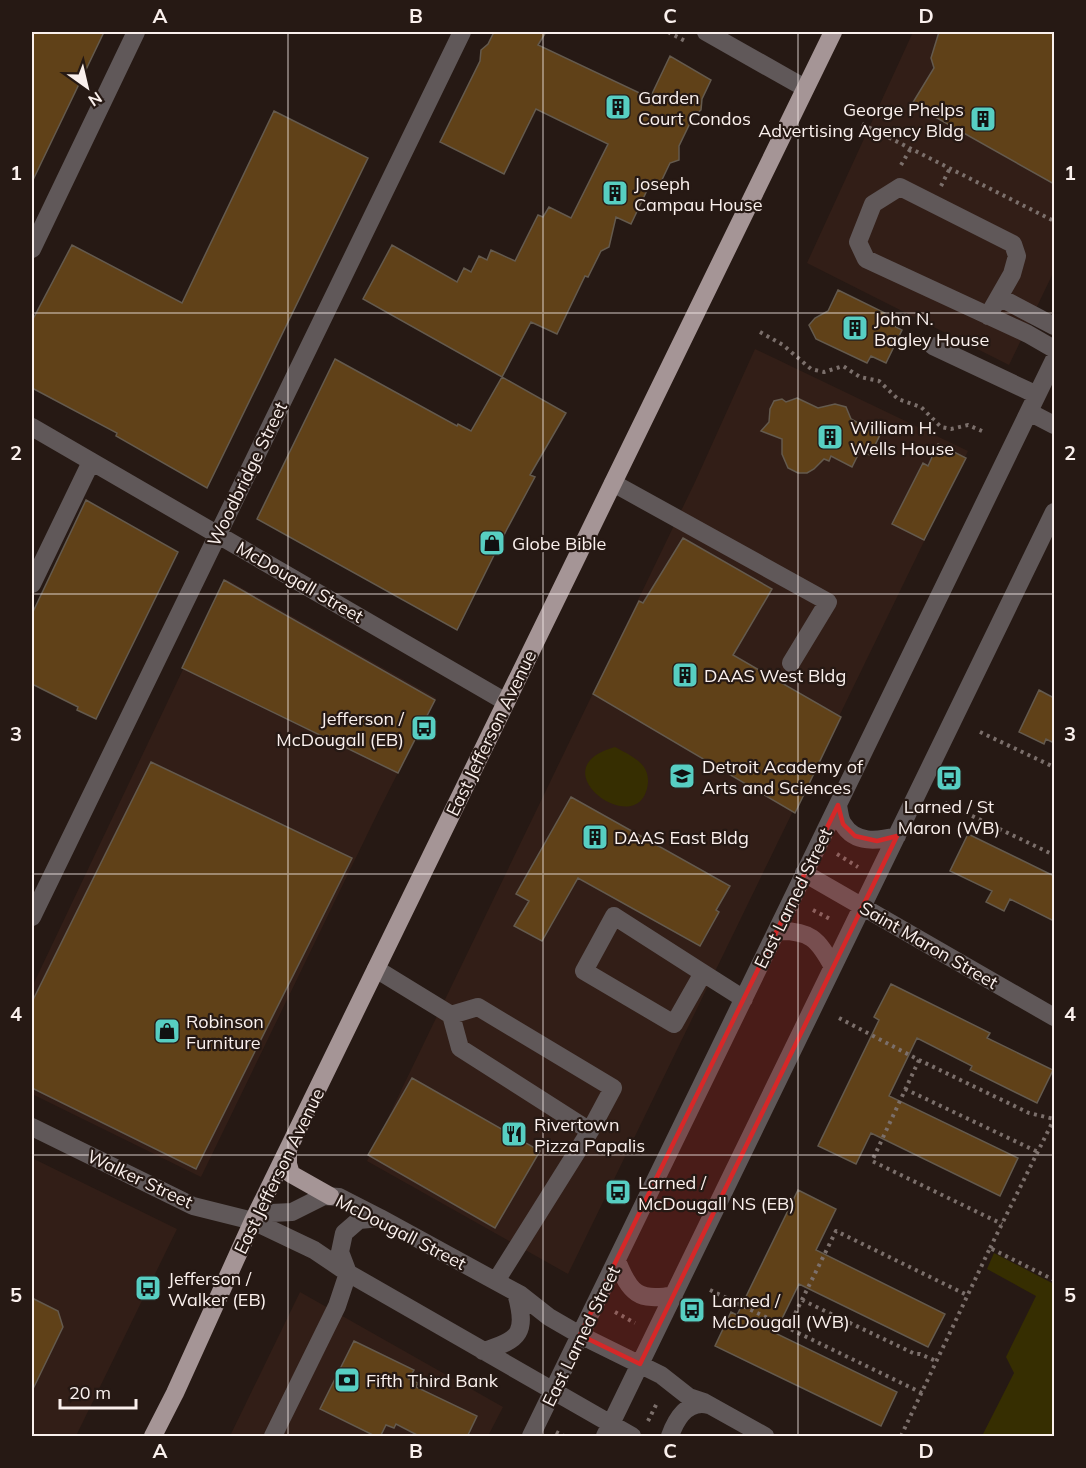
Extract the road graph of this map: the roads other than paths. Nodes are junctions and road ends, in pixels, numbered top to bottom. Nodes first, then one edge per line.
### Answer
1 (136, 32) edge
2 (462, 32) edge
3 (706, 32) edge
4 (833, 32) edge
5 (805, 88) junction
6 (32, 249) edge
7 (999, 297) junction
8 (988, 316) junction
9 (1054, 327) edge
10 (933, 346) dead end
11 (1054, 349) edge
12 (1054, 360) edge
13 (1037, 395) junction
14 (1029, 412) junction
15 (1054, 425) edge
16 (32, 427) edge
17 (91, 462) junction
18 (613, 483) junction
19 (1054, 512) edge
20 (218, 535) junction
21 (32, 584) edge
22 (791, 663) dead end
23 (506, 702) junction
24 (838, 806) junction
25 (897, 837) junction
26 (804, 873) junction
27 (862, 907) junction
28 (32, 917) edge
29 (777, 931) junction
30 (833, 967) junction
31 (376, 969) junction
32 (703, 973) junction
33 (744, 999) junction
34 (451, 1015) junction
35 (1054, 1017) edge
36 (32, 1127) edge
37 (590, 1131) junction
38 (288, 1150) junction
39 (330, 1196) junction
40 (380, 1218) junction
41 (253, 1221) junction
42 (617, 1261) junction
43 (348, 1273) junction
44 (496, 1281) junction
45 (516, 1293) junction
46 (674, 1295) junction
47 (580, 1335) junction
48 (483, 1351) junction
49 (640, 1364) junction
50 (554, 1392) junction
51 (711, 1406) junction
52 (608, 1431) edge
53 (153, 1437) edge
54 (273, 1437) edge
55 (531, 1437) edge
56 (632, 1437) edge
57 (670, 1437) edge
58 (765, 1437) edge

1 - 6 street
2 - 20 street, Woodbridge Street
3 - 5 street
4 - 5 main road, East Jefferson Avenue
5 - 18 main road, East Jefferson Avenue
7 - 8 street
7 - 8 street
7 - 9 street
8 - 11 street
10 - 13 street
12 - 13 street, East Larned Street
13 - 14 street, East Larned Street
14 - 15 street
14 - 24 street, East Larned Street
16 - 17 street, McDougall Street
17 - 20 street, McDougall Street
17 - 21 street
18 - 22 street
18 - 23 main road, East Jefferson Avenue
19 - 25 street
20 - 23 street, McDougall Street
20 - 28 street, Woodbridge Street
23 - 31 main road, East Jefferson Avenue
24 - 25 street
24 - 26 street, East Larned Street
25 - 27 street
26 - 27 street, Saint Maron Street
26 - 29 street, East Larned Street
27 - 30 street
27 - 35 street, Saint Maron Street
29 - 30 street
29 - 33 street, East Larned Street
30 - 46 street
31 - 34 street
31 - 38 main road, East Jefferson Avenue
32 - 32 street
32 - 33 street
33 - 42 street, East Larned Street
34 - 37 street
34 - 37 street
36 - 41 street, Walker Street
37 - 44 street
38 - 39 main road
38 - 41 main road, East Jefferson Avenue
39 - 40 street, McDougall Street
39 - 41 street, McDougall Street
40 - 43 street
40 - 44 street, McDougall Street
41 - 43 street
41 - 53 main road, East Jefferson Avenue
42 - 46 street
42 - 47 street, East Larned Street
43 - 48 street
43 - 54 street
44 - 45 street, McDougall Street
45 - 47 street, McDougall Street
45 - 48 street
46 - 49 street
47 - 49 street, McDougall Street
47 - 50 street, East Larned Street
48 - 50 street
49 - 51 street, McDougall Street
49 - 52 street
50 - 52 street
50 - 55 street, East Larned Street
51 - 57 street
51 - 58 street, McDougall Street
52 - 56 street

